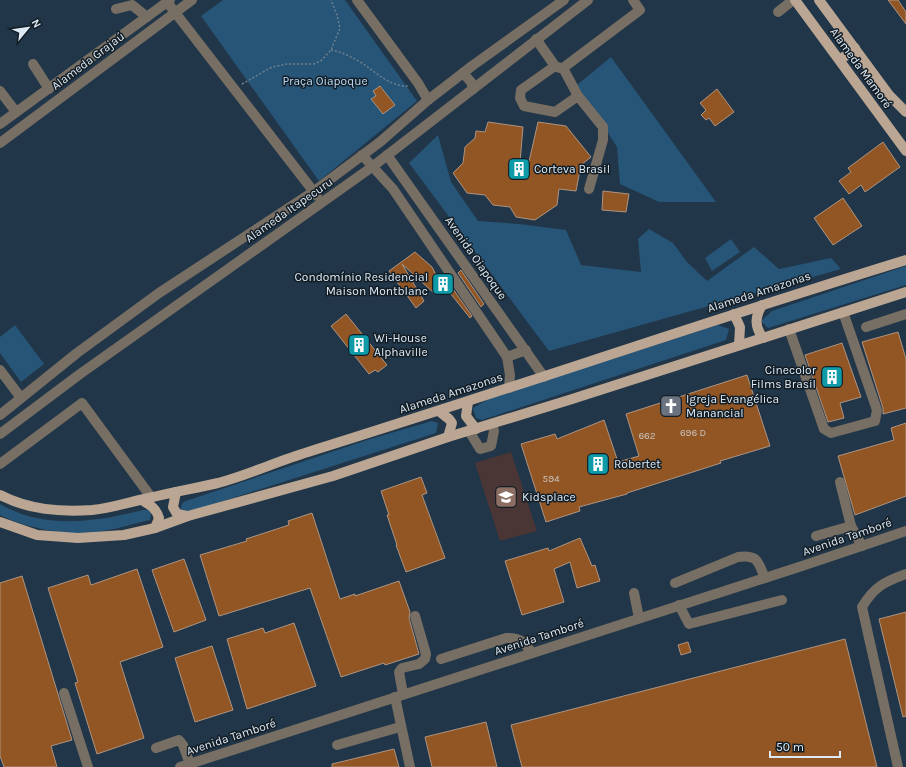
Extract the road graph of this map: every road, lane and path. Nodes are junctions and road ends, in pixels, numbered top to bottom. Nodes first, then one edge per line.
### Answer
1 (192, 0) edge
2 (331, 0) edge
3 (357, 0) edge
4 (564, 0) edge
5 (588, 0) edge
6 (633, 0) edge
7 (794, 0) edge
8 (819, 0) edge
9 (168, 1) edge
10 (116, 9) dead end
11 (174, 12) junction
12 (778, 12) dead end
13 (147, 17) junction
14 (536, 39) junction
15 (855, 48) junction
16 (331, 50) junction
17 (840, 60) junction
18 (33, 64) dead end
19 (472, 66) junction
20 (559, 67) junction
21 (464, 73) junction
22 (482, 82) junction
23 (418, 83) junction
24 (49, 88) junction
25 (233, 89) junction
26 (473, 89) junction
27 (0, 91) edge
28 (578, 96) junction
29 (428, 100) junction
30 (18, 111) junction
31 (906, 112) edge
32 (0, 124) edge
33 (26, 124) junction
34 (0, 143) edge
35 (906, 151) edge
36 (362, 155) junction
37 (387, 155) junction
38 (372, 167) junction
39 (589, 189) dead end
40 (313, 192) junction
41 (322, 202) junction
42 (906, 260) edge
43 (187, 275) junction
44 (198, 290) junction
45 (906, 292) edge
46 (762, 305) junction
47 (843, 312) junction
48 (734, 314) junction
49 (906, 314) edge
50 (866, 327) dead end
51 (789, 329) junction
52 (763, 338) junction
53 (739, 345) junction
54 (526, 350) junction
55 (507, 357) junction
56 (0, 370) edge
57 (544, 377) junction
58 (509, 388) junction
59 (21, 398) junction
60 (468, 402) junction
61 (439, 411) junction
62 (0, 415) edge
63 (492, 424) junction
64 (472, 430) junction
65 (0, 434) edge
66 (448, 437) junction
67 (0, 464) edge
68 (840, 482) dead end
69 (176, 492) junction
70 (0, 495) edge
71 (146, 498) junction
72 (188, 516) junction
73 (0, 522) edge
74 (851, 526) junction
75 (155, 528) junction
76 (906, 531) edge
77 (816, 536) dead end
78 (862, 546) junction
79 (906, 574) edge
80 (764, 578) junction
81 (676, 582) dead end
82 (634, 593) dead end
83 (782, 600) dead end
84 (679, 605) junction
85 (416, 616) dead end
86 (639, 618) junction
87 (532, 653) junction
88 (441, 659) dead end
89 (64, 693) dead end
90 (399, 696) junction
91 (400, 727) junction
92 (337, 745) dead end
93 (156, 748) dead end
94 (185, 766) edge
95 (88, 767) edge
96 (410, 767) edge
97 (898, 767) edge

1 - 11 street, Alameda Grajaú
2 - 16 path
3 - 23 street
4 - 19 street, Alameda Itapecuru
5 - 14 street, Alameda Itapecuru
6 - 20 street
7 - 12 street
7 - 17 main road, Alameda Mamoré
8 - 15 main road, Alameda Mamoré
9 - 11 street
9 - 13 street, Alameda Grajaú
10 - 13 street
11 - 25 street
11 - 33 street, Alameda Grajaú
13 - 24 street, Alameda Grajaú
14 - 20 street
14 - 22 street, Alameda Itapecuru
15 - 17 main road
15 - 31 main road, Alameda Mamoré
16 - 23 path
16 - 25 path
17 - 35 main road, Alameda Mamoré
18 - 24 street
19 - 21 street, Alameda Itapecuru
19 - 22 street
20 - 28 street
20 - 28 street
21 - 26 street
21 - 29 street, Alameda Itapecuru
22 - 26 street, Alameda Itapecuru
23 - 29 street
24 - 30 street, Alameda Grajaú
25 - 40 street
26 - 37 street, Alameda Itapecuru
27 - 30 street
28 - 39 street
29 - 36 street, Alameda Itapecuru
30 - 32 street, Alameda Grajaú
30 - 33 street
33 - 34 street, Alameda Grajaú
36 - 38 street
36 - 40 street, Alameda Itapecuru
37 - 38 street, Alameda Itapecuru
37 - 54 street, Avenida Oiapoque
38 - 41 street, Alameda Itapecuru
38 - 55 street
40 - 41 street
40 - 43 street, Alameda Itapecuru
41 - 44 street, Alameda Itapecuru
42 - 46 main road, Alameda Amazonas
43 - 44 street
43 - 59 street, Alameda Itapecuru
44 - 65 street, Alameda Itapecuru
45 - 47 main road
46 - 48 main road, Alameda Amazonas
46 - 52 main road
47 - 51 main road
47 - 51 street
48 - 53 main road
48 - 57 main road, Alameda Amazonas
49 - 50 street
51 - 52 main road
52 - 53 main road
53 - 63 main road
54 - 55 street
54 - 57 street, Avenida Oiapoque
55 - 58 street
56 - 59 street
57 - 58 main road, Alameda Amazonas
58 - 60 main road, Alameda Amazonas
59 - 62 street, Alameda Itapecuru
60 - 61 main road, Alameda Amazonas
60 - 64 main road
61 - 66 main road
61 - 69 main road, Alameda Amazonas
63 - 64 main road
63 - 64 street
64 - 66 main road
66 - 72 main road
67 - 71 street
68 - 74 street
69 - 71 main road, Alameda Amazonas
69 - 72 main road
70 - 71 main road, Alameda Amazonas
71 - 75 main road
72 - 75 main road
73 - 75 main road
74 - 77 street
74 - 78 street
76 - 78 street, Avenida Tamboré
78 - 80 street, Avenida Tamboré
79 - 97 street
80 - 81 street
80 - 84 street, Avenida Tamboré
82 - 86 street
83 - 84 street
84 - 86 street, Avenida Tamboré
85 - 90 street
86 - 87 street, Avenida Tamboré
87 - 88 street
87 - 90 street, Avenida Tamboré
89 - 95 street
90 - 91 street
90 - 94 street, Avenida Tamboré
91 - 92 street
91 - 96 street
93 - 94 street

